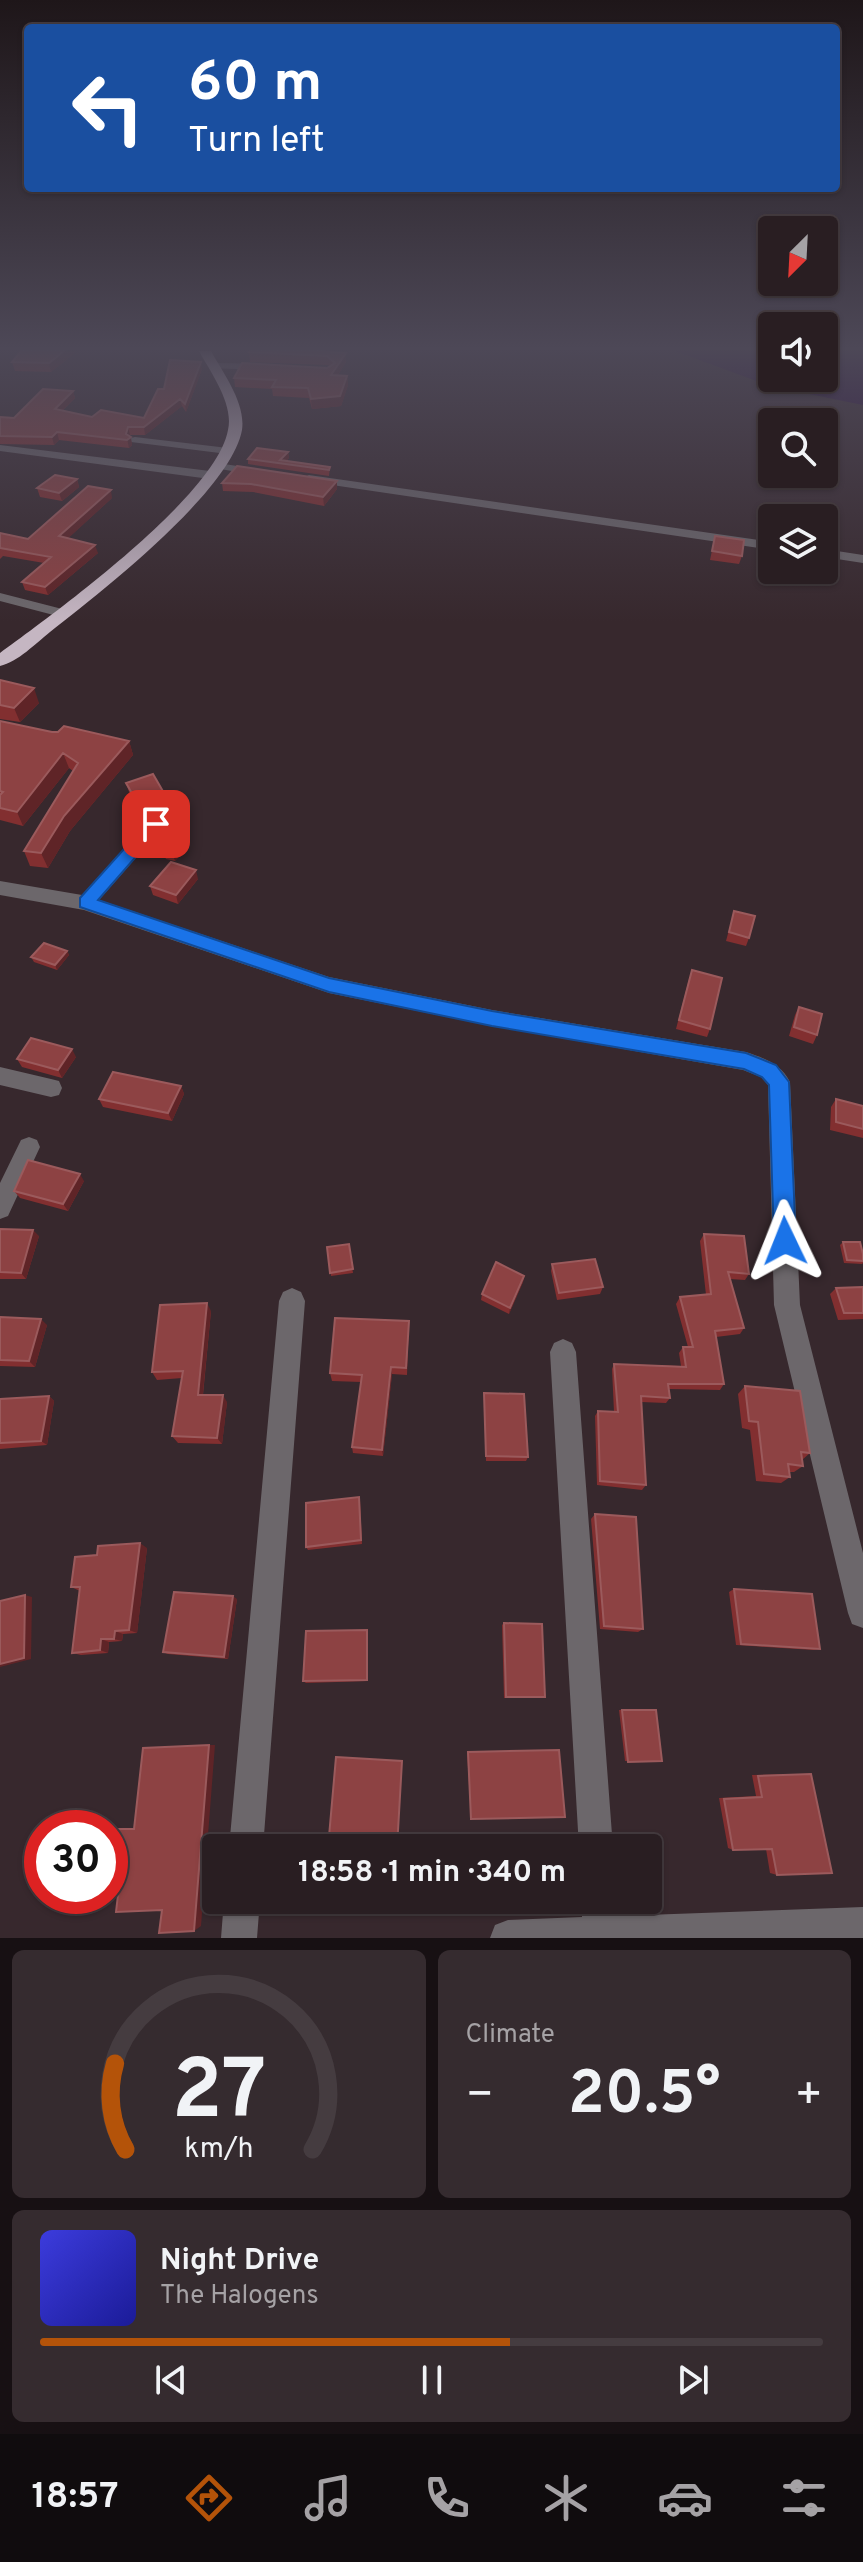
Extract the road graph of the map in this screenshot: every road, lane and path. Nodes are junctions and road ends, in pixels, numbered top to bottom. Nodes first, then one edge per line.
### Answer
1 (147, 441) edge
2 (231, 441) edge
3 (0, 448) edge
4 (228, 451) junction
5 (214, 470) junction
6 (280, 475) edge
7 (294, 477) edge
8 (758, 544) edge
9 (838, 555) edge
10 (863, 559) edge
11 (0, 597) edge
12 (65, 614) junction
13 (0, 661) edge
14 (156, 824) dead end
15 (0, 888) edge
16 (86, 903) junction
17 (0, 1076) edge
18 (51, 1088) dead end
19 (29, 1147) dead end
20 (0, 1208) edge
21 (292, 1301) dead end
22 (563, 1352) dead end
23 (863, 1613) edge
24 (247, 1834) edge
25 (595, 1834) edge
26 (241, 1914) edge
27 (600, 1916) edge
28 (863, 1925) edge
29 (239, 1938) edge
30 (508, 1938) edge

1 - 4 street
2 - 4 highway
3 - 5 street
4 - 5 highway
5 - 6 street
5 - 12 highway
7 - 8 street
9 - 10 street
11 - 12 street
12 - 13 highway
14 - 16 street
15 - 16 street
16 - 23 street
17 - 18 street
19 - 20 street
21 - 24 street
22 - 25 street
26 - 29 street
27 - 28 street
27 - 30 street

